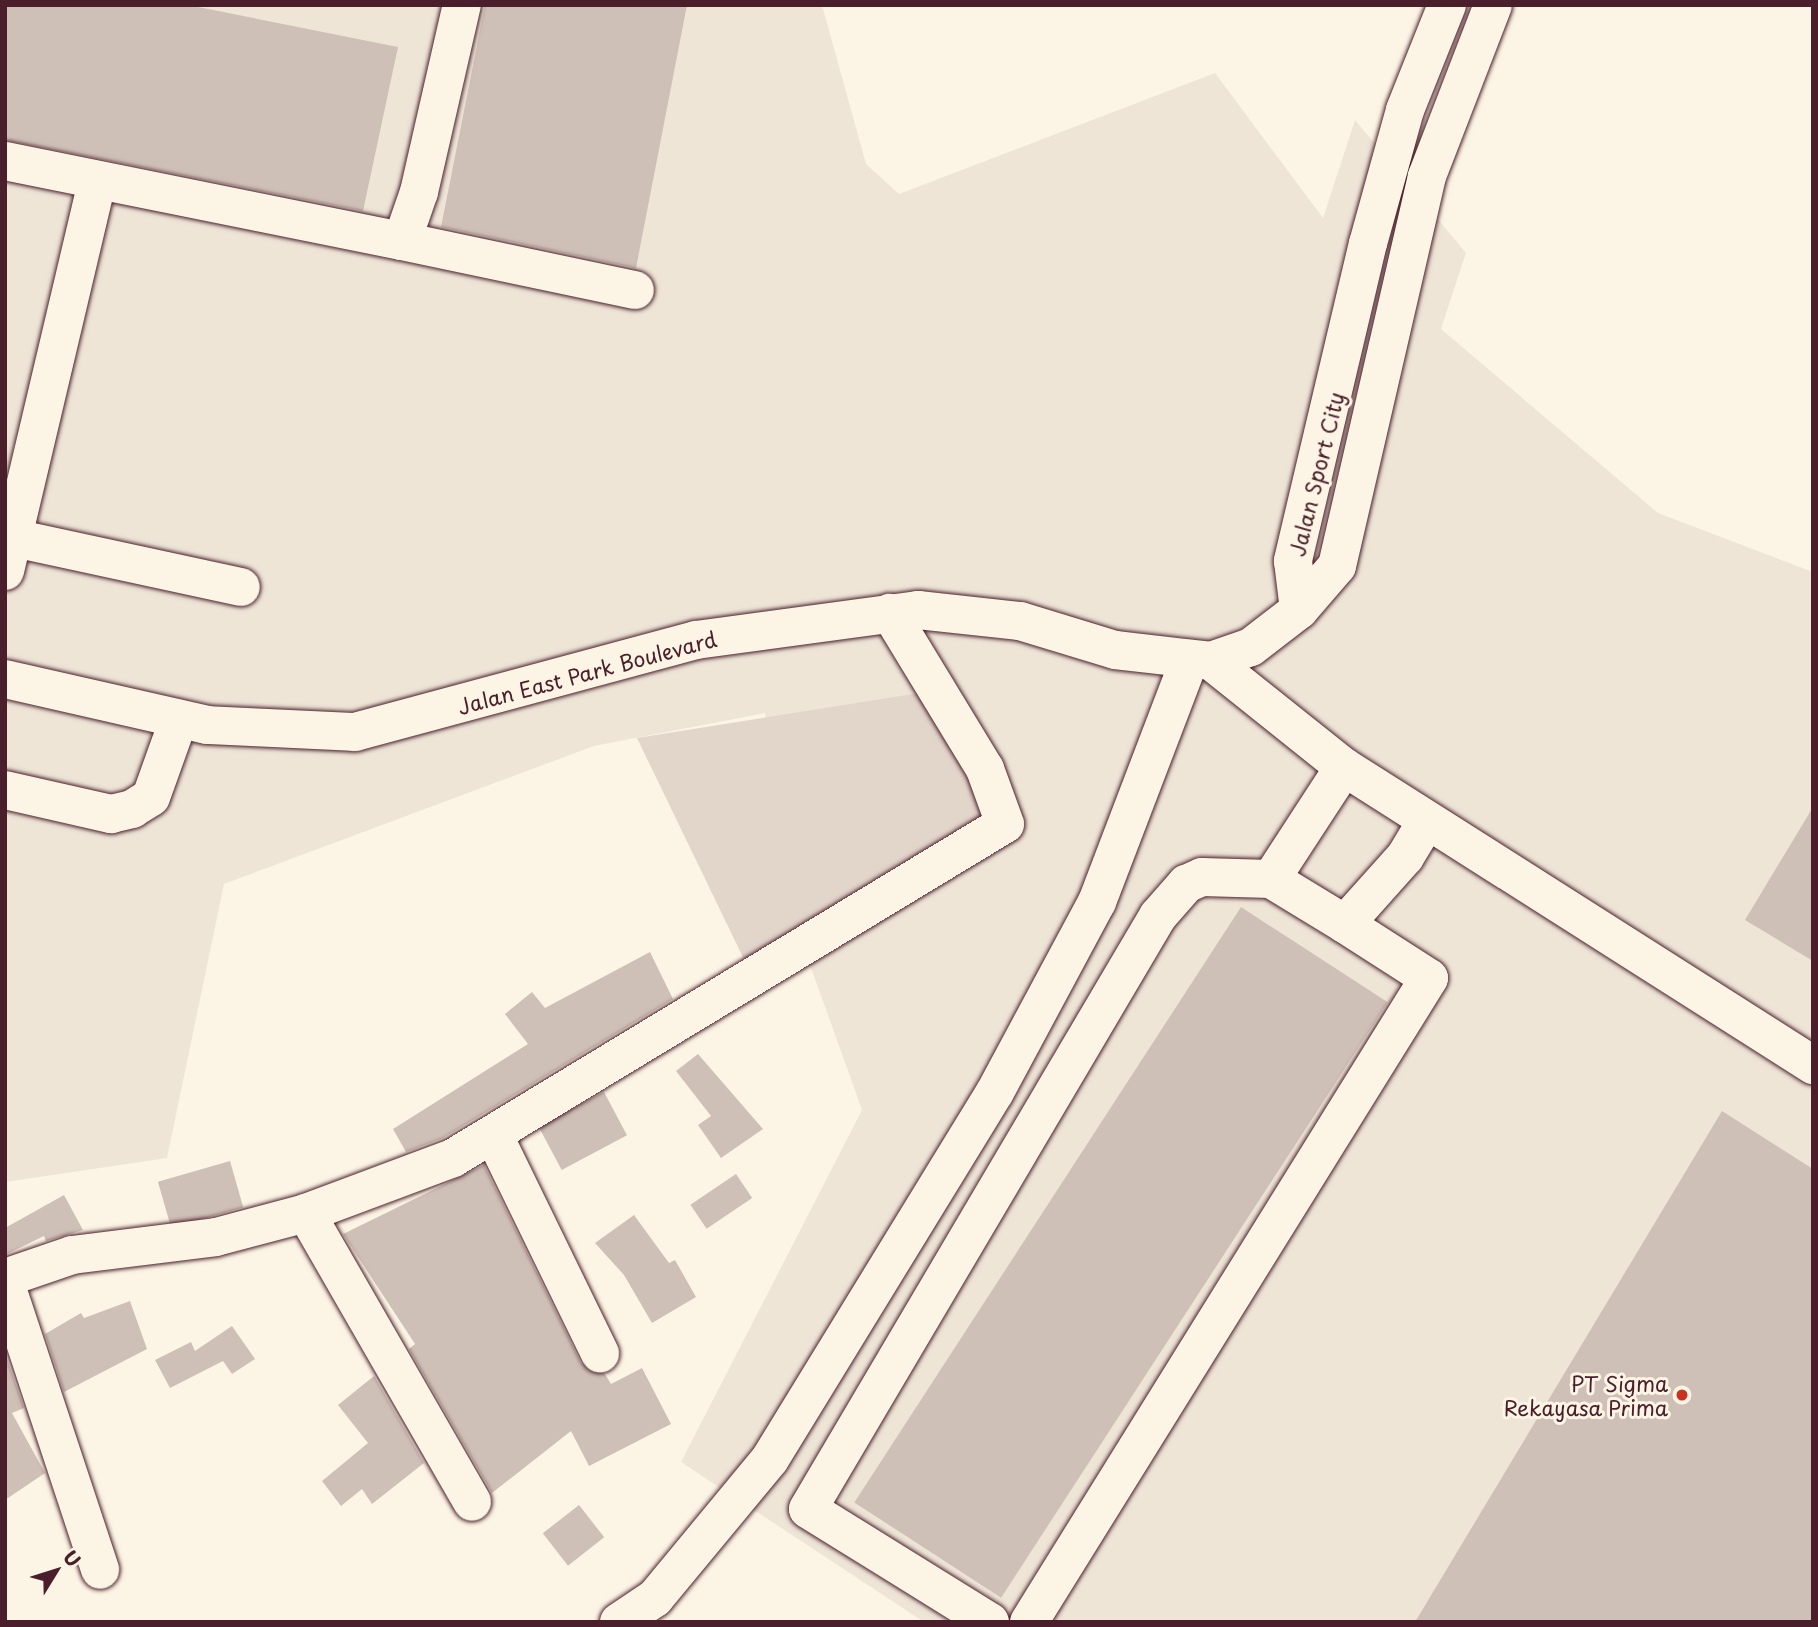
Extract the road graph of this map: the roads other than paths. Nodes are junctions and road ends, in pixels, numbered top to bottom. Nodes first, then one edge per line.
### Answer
1 (462, 5) edge
2 (1447, 5) edge
3 (1493, 5) edge
4 (5, 161) edge
5 (96, 181) junction
6 (402, 240) junction
7 (635, 290) dead end
8 (9, 554) edge
9 (241, 587) dead end
10 (1299, 610) junction
11 (890, 613) junction
12 (1200, 660) junction
13 (5, 679) edge
14 (178, 719) junction
15 (1344, 767) junction
16 (5, 790) edge
17 (1426, 822) junction
18 (1271, 879) junction
19 (1346, 924) junction
20 (1813, 1065) edge
21 (494, 1136) junction
22 (306, 1213) junction
23 (5, 1280) edge
24 (600, 1353) dead end
25 (471, 1502) dead end
26 (100, 1570) dead end
27 (619, 1622) edge
28 (990, 1622) edge
29 (1029, 1622) edge

1 - 6 street
2 - 10 street, Jalan Sport City
3 - 10 street, Jalan Sport City
4 - 5 street
5 - 6 street
5 - 8 street
6 - 7 street
8 - 9 street
10 - 12 street
11 - 12 street, Jalan East Park Boulevard
11 - 14 street, Jalan East Park Boulevard
11 - 21 street
12 - 15 street
12 - 27 street
13 - 14 street, Jalan East Park Boulevard
14 - 16 street
15 - 17 street
15 - 18 street
17 - 19 street
17 - 20 street
18 - 19 street
18 - 28 street
19 - 29 street
21 - 22 street
21 - 24 street
22 - 23 street
22 - 25 street
23 - 26 street

